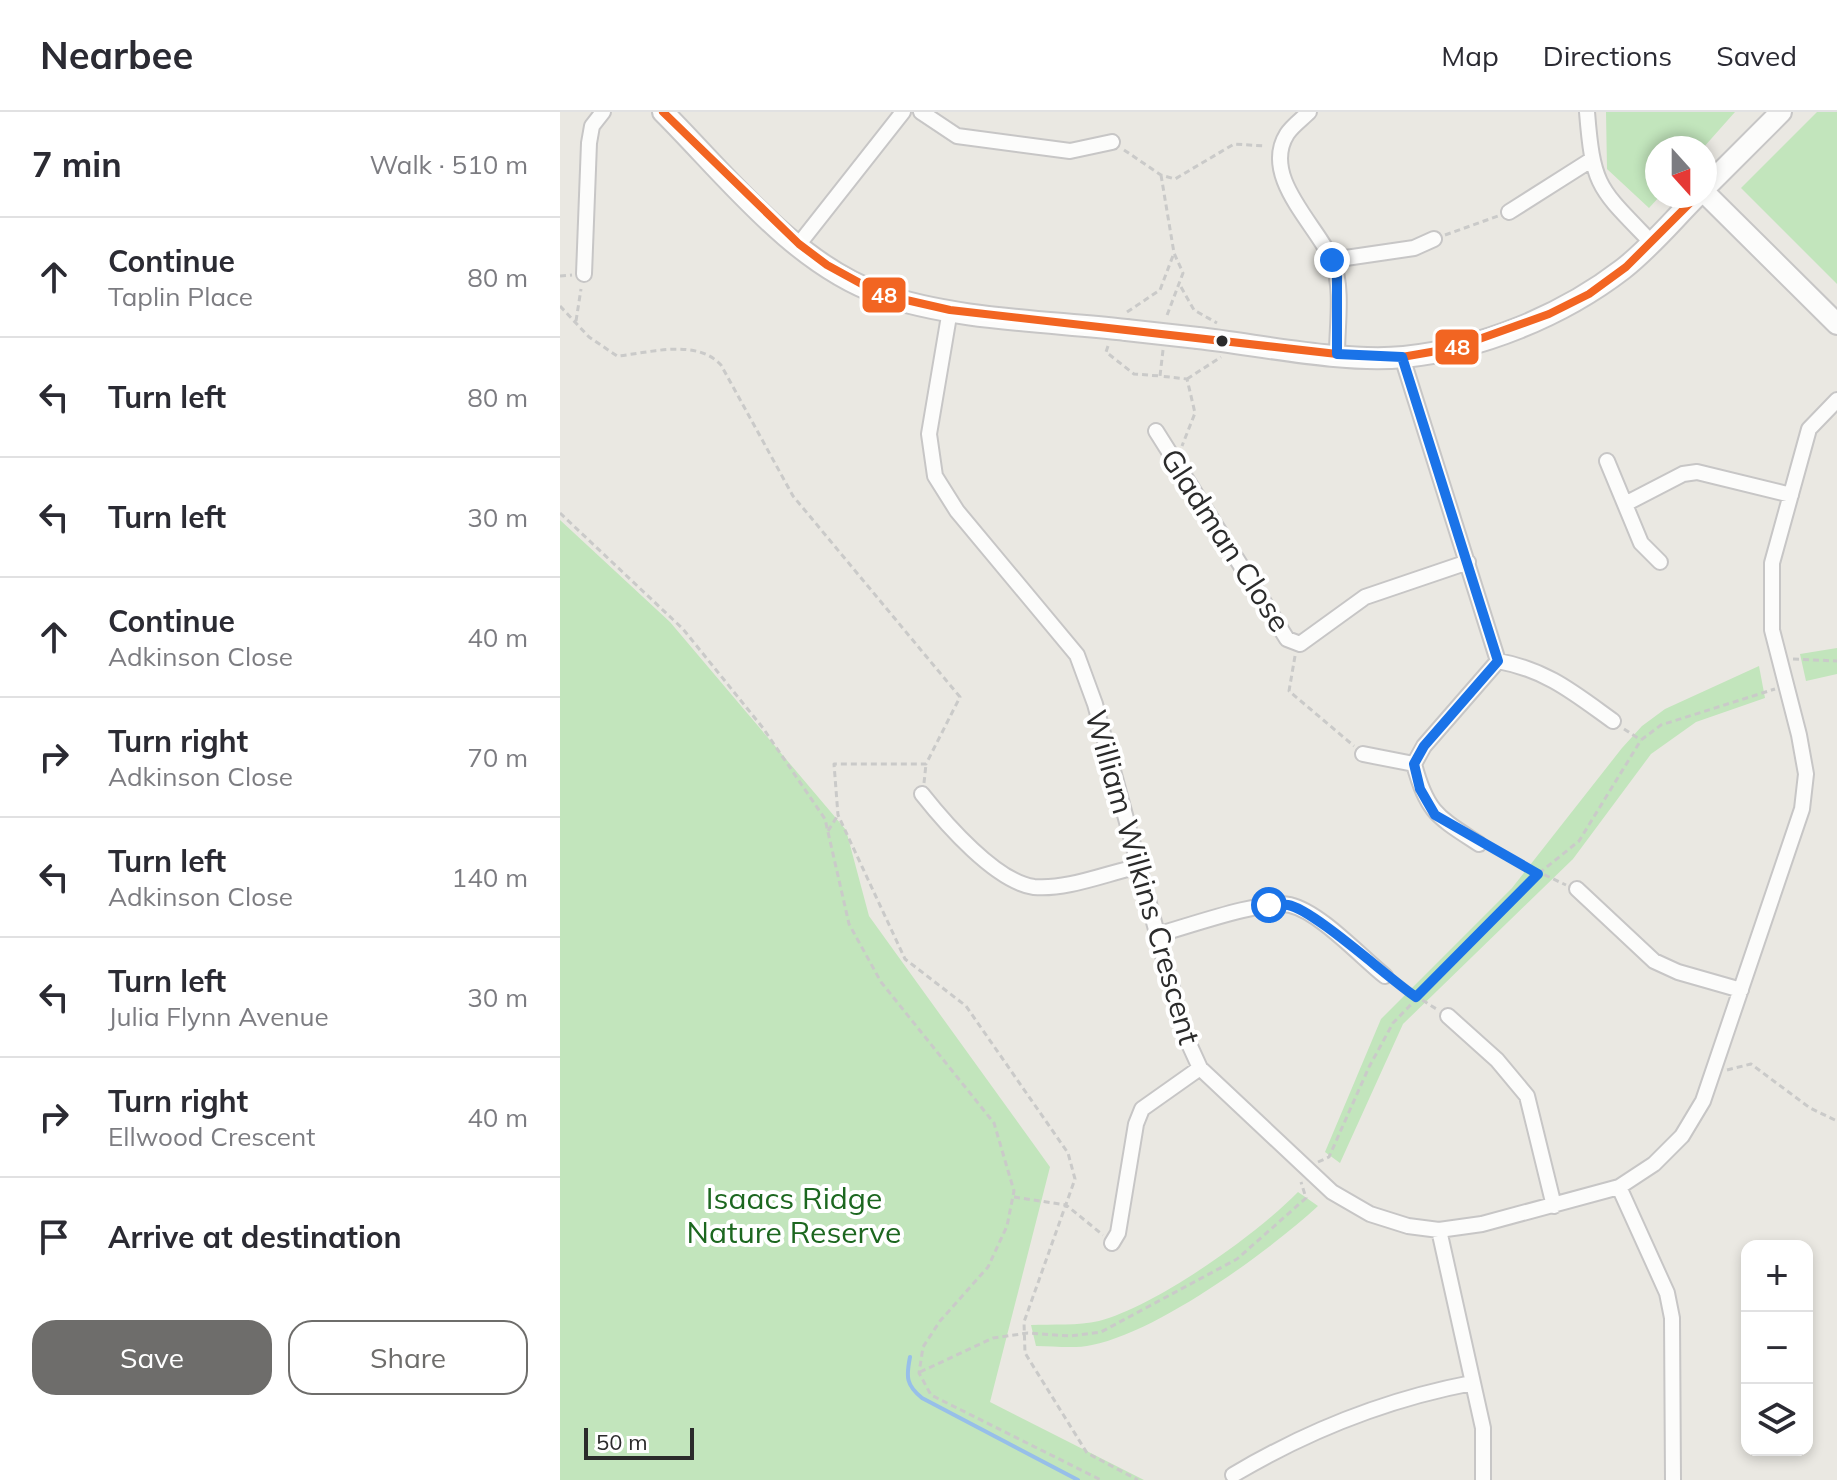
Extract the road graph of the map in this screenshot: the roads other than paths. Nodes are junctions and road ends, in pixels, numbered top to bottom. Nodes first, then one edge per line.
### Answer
1 (603, 112) edge
2 (663, 112) edge
3 (903, 112) edge
4 (921, 112) edge
5 (1309, 112) edge
6 (1587, 112) edge
7 (1781, 112) edge
8 (1112, 142) road end
9 (1591, 160) junction
10 (1717, 178) edge
11 (1717, 202) edge
12 (1685, 208) edge
13 (1509, 212) road end
14 (1434, 239) road end
15 (1651, 242) junction
16 (799, 244) junction
17 (1332, 260) junction
18 (584, 274) road end
19 (950, 310) junction
20 (1837, 324) edge
21 (1337, 354) junction
22 (1402, 357) junction
23 (1837, 400) edge
24 (1156, 431) dead end
25 (1607, 461) dead end
26 (1791, 495) junction
27 (1627, 503) junction
28 (1468, 562) junction
29 (1660, 562) dead end
30 (1498, 661) junction
31 (1613, 721) road end
32 (1363, 754) road end
33 (1414, 764) junction
34 (922, 794) dead end
35 (1479, 844) road end
36 (1136, 867) junction
37 (1577, 889) road end
38 (1156, 935) junction
39 (1385, 976) road end
40 (1741, 990) junction
41 (1448, 1016) road end
42 (1200, 1068) junction
43 (1619, 1187) junction
44 (1554, 1206) junction
45 (1439, 1230) junction
46 (1112, 1243) road end
47 (1472, 1383) junction
48 (1233, 1475) dead end
49 (1483, 1480) edge
50 (1673, 1480) edge

1 - 18 street
2 - 16 street
3 - 16 street
4 - 8 street
5 - 17 street
6 - 9 street
7 - 10 street
9 - 13 street
9 - 15 street
11 - 20 street
12 - 15 street
14 - 17 street
15 - 22 street
16 - 19 street
17 - 21 street
19 - 21 street, bridge
19 - 36 street, William Wilkins Crescent
21 - 22 street
22 - 28 street
23 - 26 street, William Wilkins Crescent
24 - 28 street, Gladman Close
25 - 27 street
26 - 27 street
26 - 40 street, William Wilkins Crescent
27 - 29 street
28 - 30 street
30 - 31 street
30 - 33 street
32 - 33 street
33 - 35 street
34 - 36 street
36 - 38 street, William Wilkins Crescent
37 - 40 street
38 - 39 street
38 - 42 street, William Wilkins Crescent
40 - 43 street, William Wilkins Crescent
41 - 44 street
42 - 45 street, William Wilkins Crescent
42 - 46 street
43 - 44 street, William Wilkins Crescent
43 - 50 street
44 - 45 street, William Wilkins Crescent
45 - 47 street
47 - 48 street
47 - 49 street

